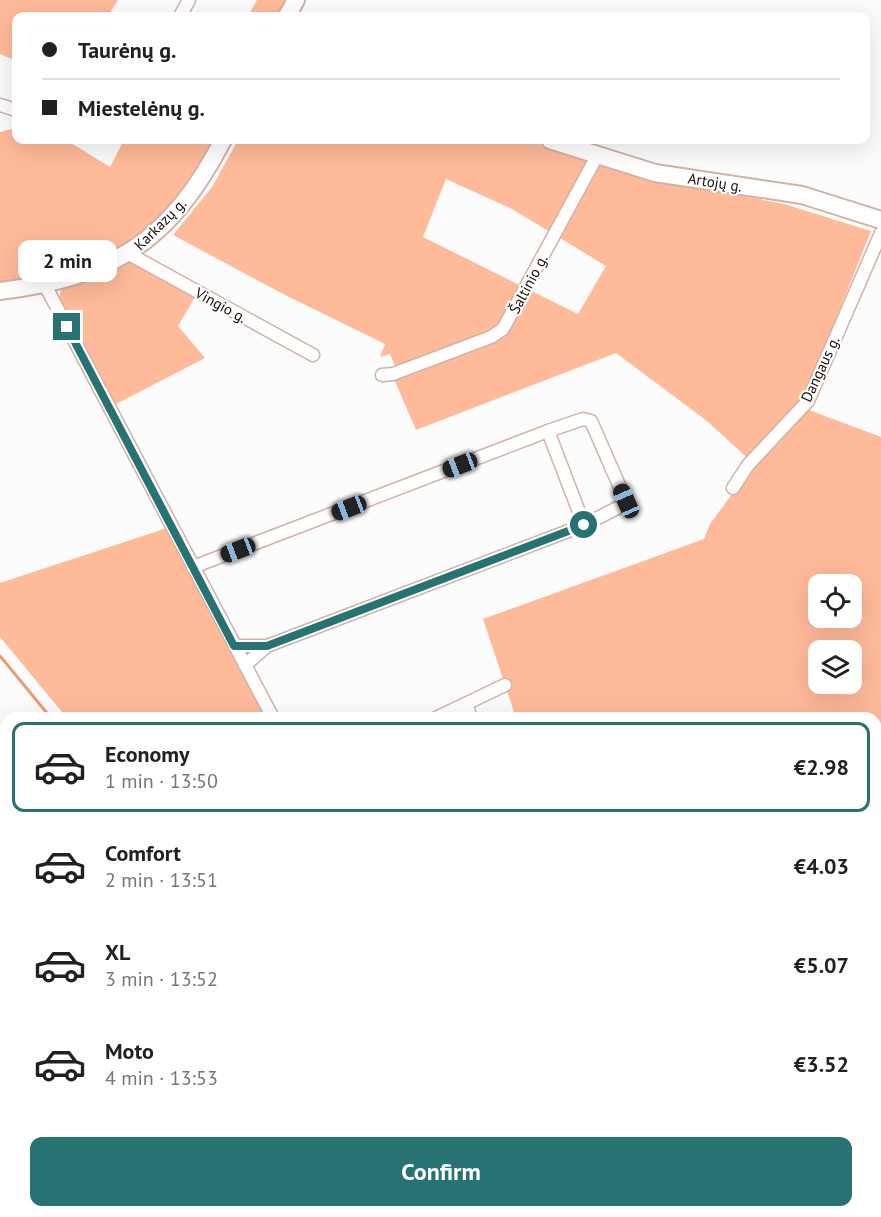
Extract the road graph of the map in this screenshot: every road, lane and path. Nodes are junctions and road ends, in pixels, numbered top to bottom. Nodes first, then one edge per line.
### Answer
1 (221, 144) edge
2 (562, 144) edge
3 (597, 156) junction
4 (881, 220) edge
5 (881, 233) edge
6 (129, 254) junction
7 (45, 285) junction
8 (0, 291) edge
9 (313, 356) dead end
10 (382, 375) dead end
11 (548, 431) junction
12 (733, 488) dead end
13 (584, 525) junction
14 (193, 567) junction
15 (234, 646) junction
16 (267, 646) junction
17 (245, 665) junction
18 (505, 685) dead end
19 (466, 704) junction
20 (270, 712) edge
21 (449, 712) edge
22 (469, 712) edge

1 - 6 main road, Karkazų g.
2 - 3 main road, Artojų g.
3 - 4 main road, Artojų g.
3 - 10 street, Šaltinio g.
5 - 12 street, Dangaus g.
6 - 7 main road, Karkazų g.
6 - 9 street, Vingio g.
7 - 8 main road, Karkazų g.
7 - 14 street
11 - 13 street
11 - 13 street
11 - 14 street
13 - 16 street
14 - 15 street
15 - 16 street
15 - 17 street
16 - 17 street
17 - 20 street
18 - 19 street
19 - 21 street
19 - 22 street

